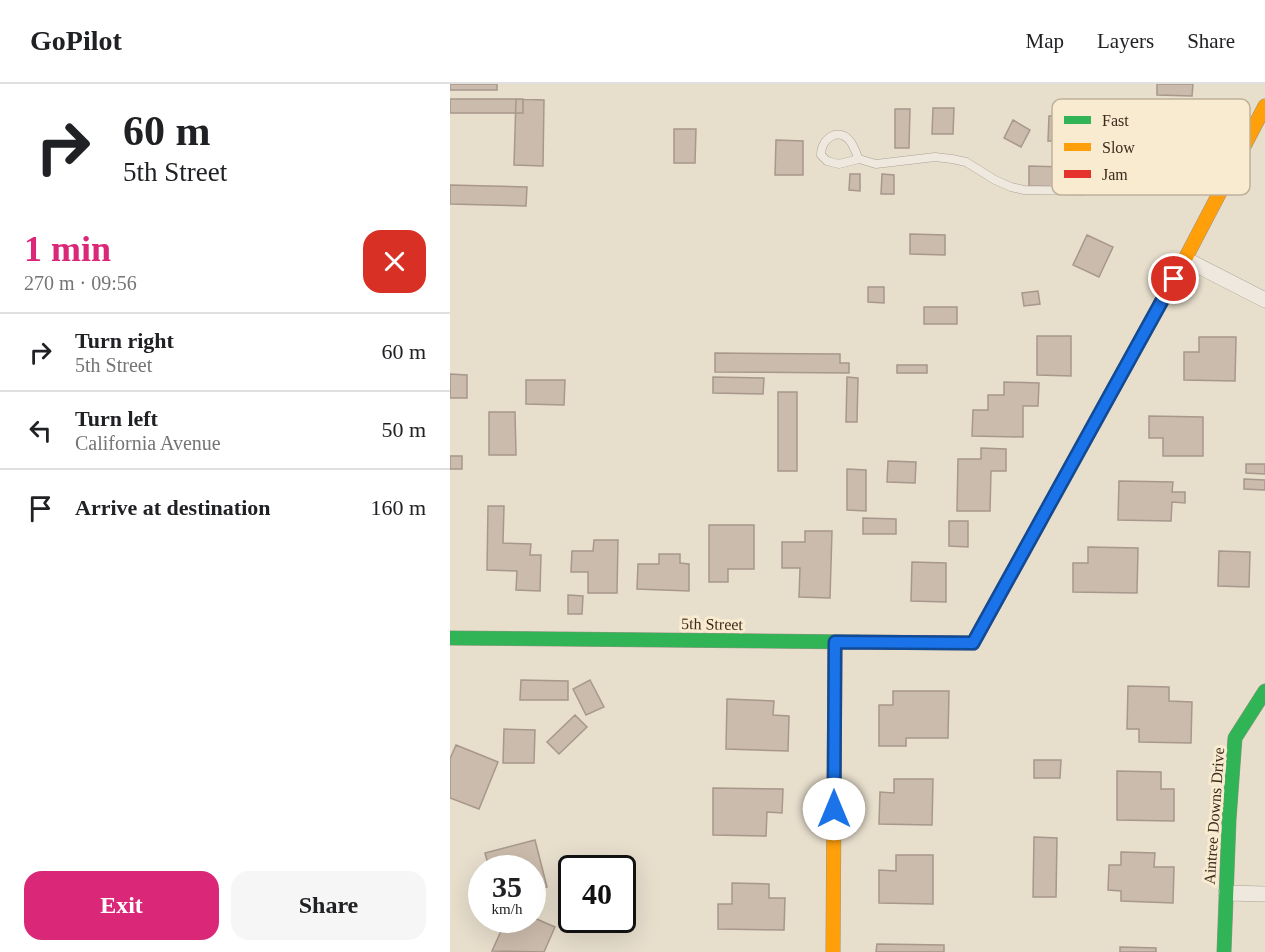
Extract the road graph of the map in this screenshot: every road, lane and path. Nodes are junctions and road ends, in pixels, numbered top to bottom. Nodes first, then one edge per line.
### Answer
1 (1265, 106) edge
2 (1250, 135) edge
3 (859, 159) junction
4 (1052, 190) edge
5 (1219, 195) edge
6 (1185, 259) junction
7 (1265, 300) edge
8 (450, 638) edge
9 (835, 642) junction
10 (1265, 692) edge
11 (1226, 893) junction
12 (1265, 894) edge
13 (833, 952) edge
14 (1224, 952) edge

1 - 2 street
3 - 3 lane
3 - 4 lane
5 - 6 street
6 - 7 street
6 - 9 street, 5th Street
8 - 9 street, 5th Street
9 - 13 street
10 - 11 street, Aintree Downs Drive
11 - 12 street
11 - 14 street, Aintree Downs Drive

